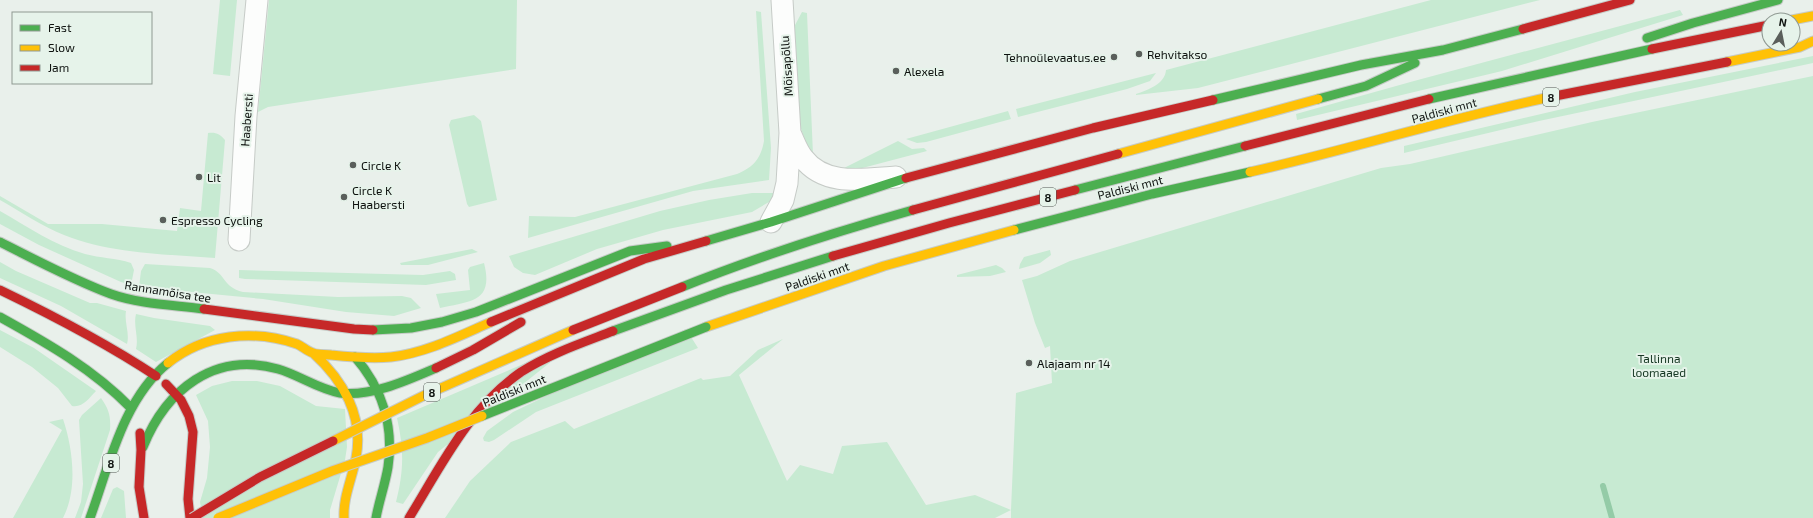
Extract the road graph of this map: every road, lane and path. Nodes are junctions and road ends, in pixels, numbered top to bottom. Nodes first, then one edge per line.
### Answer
1 (257, 0) edge
2 (782, 0) edge
3 (1630, 0) edge
4 (1778, 0) edge
5 (1813, 16) edge
6 (1801, 18) edge
7 (1761, 27) edge
8 (1813, 42) edge
9 (1443, 50) junction
10 (1539, 73) junction
11 (790, 133) junction
12 (908, 177) junction
13 (771, 222) junction
14 (239, 240) dead end
15 (0, 242) edge
16 (699, 242) junction
17 (658, 264) dead end
18 (0, 290) edge
19 (0, 317) edge
20 (528, 319) dead end
21 (295, 320) junction
22 (327, 335) dead end
23 (343, 347) dead end
24 (313, 353) junction
25 (355, 357) junction
26 (156, 376) junction
27 (378, 388) junction
28 (176, 393) junction
29 (346, 394) junction
30 (131, 408) junction
31 (143, 447) junction
32 (383, 487) junction
33 (90, 518) edge
34 (144, 518) edge
35 (191, 518) edge
36 (218, 518) edge
37 (344, 518) edge
38 (365, 518) edge
39 (376, 518) edge
40 (409, 518) edge

1 - 14 street, Haabersti
2 - 11 street, Mõisapõllu
3 - 9 main road, 8
4 - 10 main road
5 - 6 main road
7 - 10 main road, Paldiski mnt / 8
8 - 36 main road, Paldiski mnt / 8, bridge
9 - 12 main road, 8
9 - 35 main road, 8, bridge
10 - 40 main road, Paldiski mnt / 8
11 - 12 street, Mõisapõllu
11 - 13 street, Mõisapõllu
12 - 13 main road, 8
13 - 16 main road, 8
15 - 21 main road, Rannamõisa tee
16 - 17 main road
16 - 21 main road, Rannamõisa tee
16 - 25 main road, 8
18 - 26 main road
19 - 30 main road
20 - 27 main road
21 - 22 main road
23 - 25 main road
24 - 25 main road
24 - 26 main road
24 - 29 main road
25 - 27 main road
26 - 28 main road
26 - 30 main road
27 - 29 main road
27 - 32 main road
28 - 29 main road
28 - 31 main road
28 - 35 main road
29 - 37 main road
30 - 31 main road
30 - 33 main road, 8
31 - 34 main road
32 - 38 main road
32 - 39 main road

